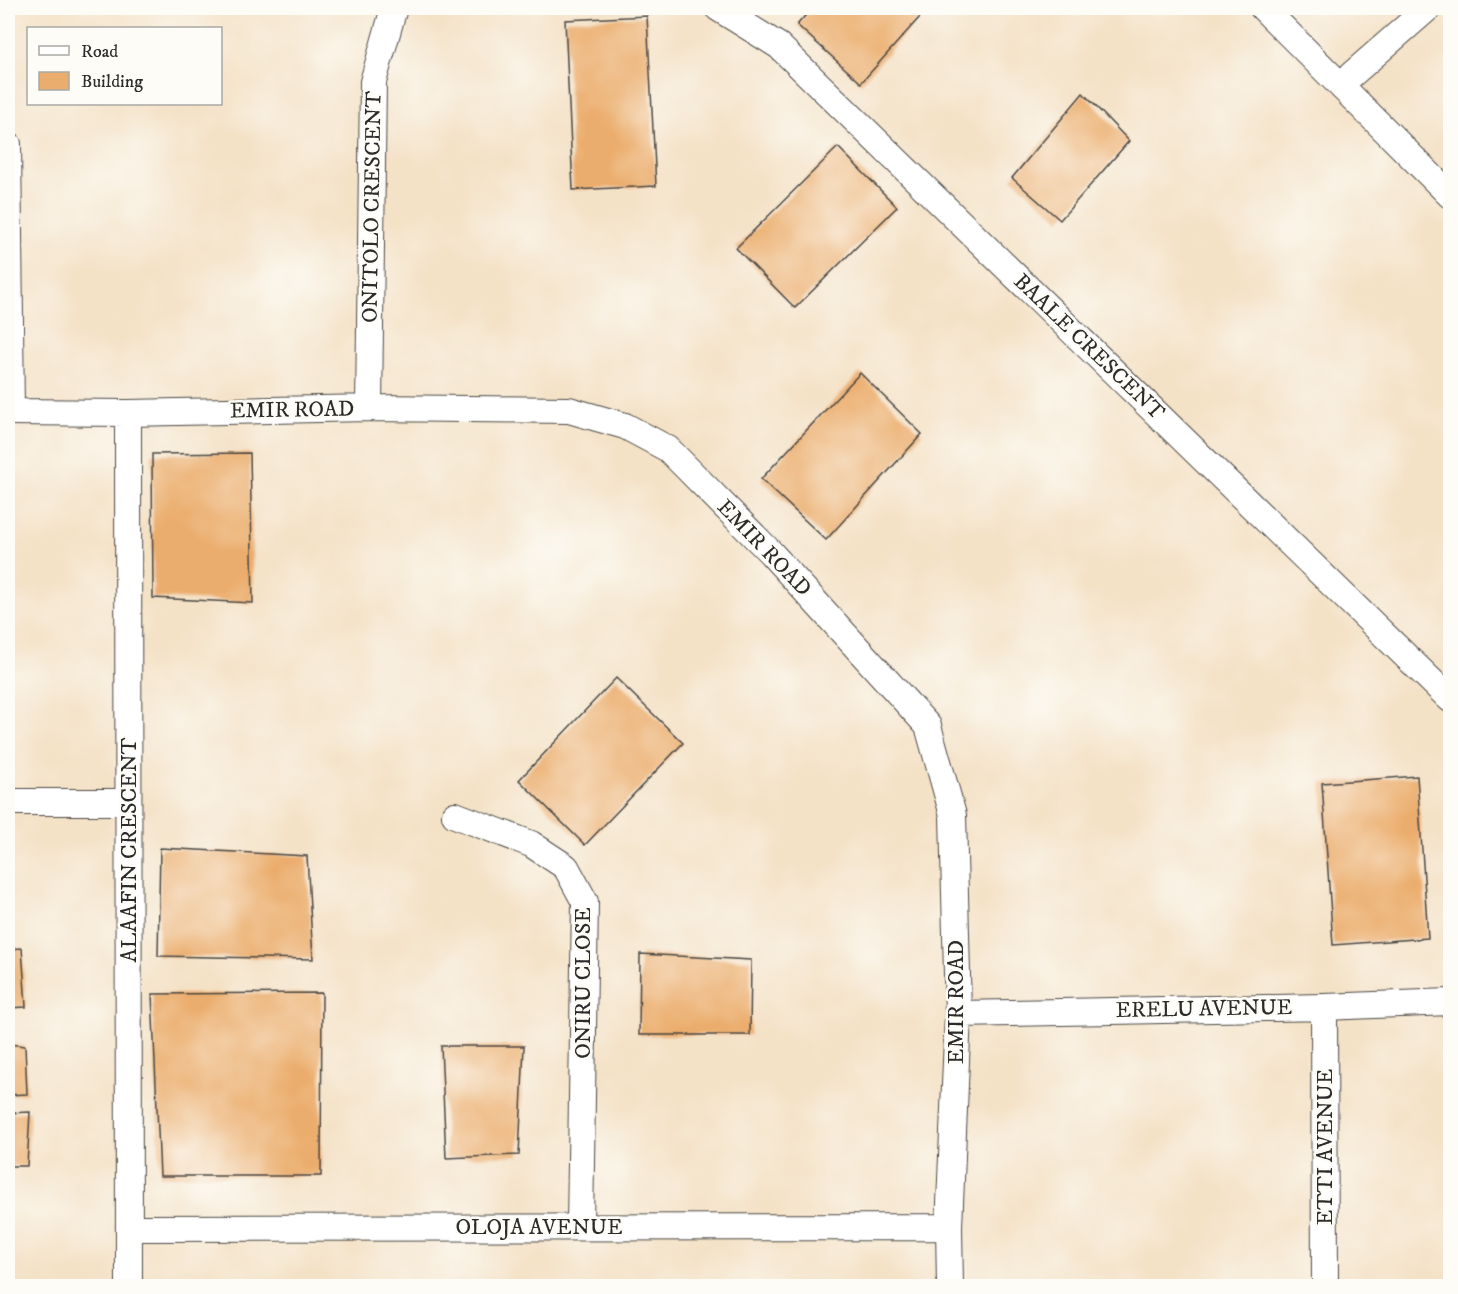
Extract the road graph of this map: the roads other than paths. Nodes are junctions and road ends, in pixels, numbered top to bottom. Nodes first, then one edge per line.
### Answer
1 (394, 8) edge
2 (718, 8) edge
3 (1263, 8) edge
4 (1428, 8) edge
5 (1341, 84) junction
6 (8, 144) edge
7 (1450, 195) edge
8 (369, 408) junction
9 (9, 412) edge
10 (128, 413) junction
11 (1450, 699) edge
12 (8, 802) edge
13 (128, 802) junction
14 (455, 815) dead end
15 (1450, 1002) edge
16 (1324, 1007) junction
17 (958, 1014) junction
18 (580, 1227) junction
19 (949, 1227) junction
20 (129, 1228) junction
21 (129, 1287) edge
22 (950, 1287) edge
23 (1325, 1287) edge

1 - 8 street, ONITOLO CRESCENT
2 - 11 street, BAALE CRESCENT
3 - 5 street
4 - 5 street
5 - 7 street
6 - 9 street
8 - 10 street, EMIR ROAD
8 - 17 street, EMIR ROAD
9 - 10 street, EMIR ROAD
10 - 13 street, ALAAFIN CRESCENT
12 - 13 street
13 - 20 street, ALAAFIN CRESCENT
14 - 18 street, ONIRU CLOSE
15 - 16 street, ERELU AVENUE
16 - 17 street, ERELU AVENUE
16 - 23 street, ETTI AVENUE
17 - 19 street, EMIR ROAD
18 - 19 street, OLOJA AVENUE
18 - 20 street, OLOJA AVENUE
19 - 22 street, EMIR ROAD
20 - 21 street, ALAAFIN CRESCENT

